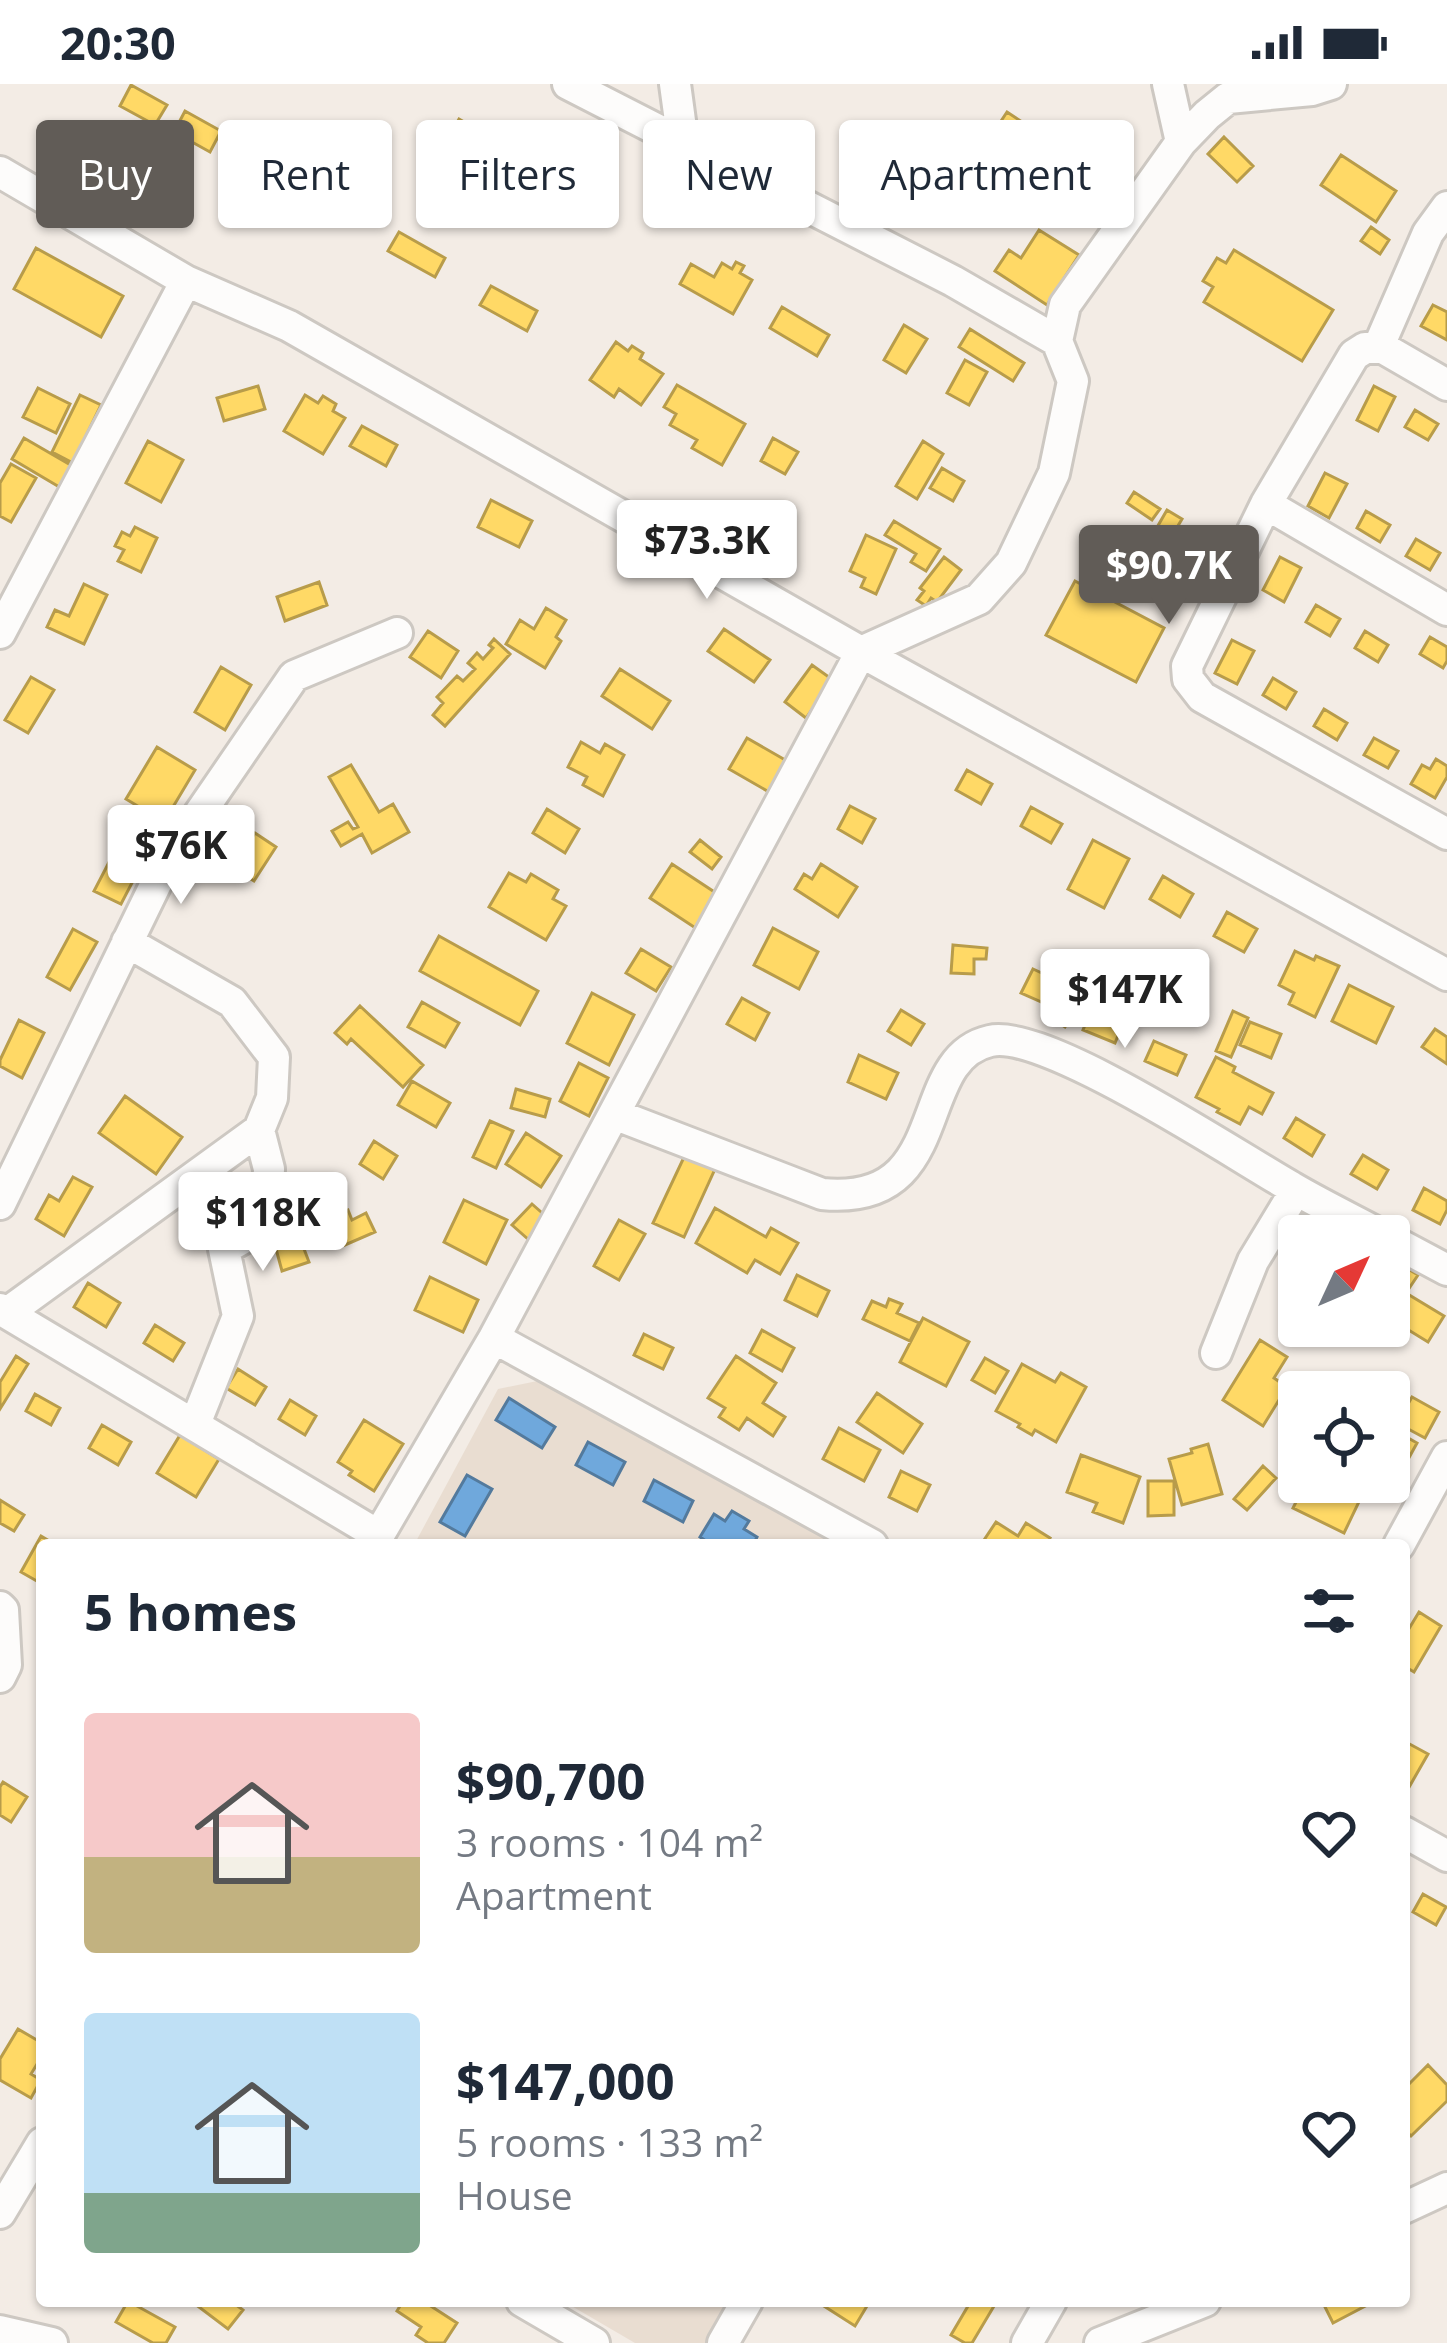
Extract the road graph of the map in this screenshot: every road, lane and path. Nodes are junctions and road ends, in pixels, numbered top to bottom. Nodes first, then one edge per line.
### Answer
1 (568, 84) edge
2 (675, 84) edge
3 (1168, 84) edge
4 (1331, 84) edge
5 (680, 120) edge
6 (643, 122) edge
7 (1181, 142) junction
8 (0, 172) edge
9 (1447, 207) edge
10 (815, 210) edge
11 (185, 281) junction
12 (1057, 341) junction
13 (1378, 348) junction
14 (1447, 385) edge
15 (1266, 503) junction
16 (1447, 610) edge
17 (0, 633) edge
18 (397, 634) dead end
19 (861, 652) junction
20 (1447, 833) edge
21 (128, 942) junction
22 (1447, 975) edge
23 (614, 1114) junction
24 (259, 1130) junction
25 (1297, 1190) junction
26 (0, 1204) edge
27 (1343, 1215) edge
28 (1410, 1251) edge
29 (1447, 1270) edge
30 (4, 1311) edge
31 (494, 1338) junction
32 (1216, 1353) dead end
33 (195, 1424) junction
34 (1447, 1457) edge
35 (373, 1539) edge
36 (376, 1539) edge
37 (861, 1539) edge
38 (1403, 1539) edge
39 (0, 1607) edge
40 (0, 1677) edge
41 (1410, 1835) edge
42 (1447, 1856) edge
43 (36, 2153) edge
44 (1447, 2188) edge
45 (1410, 2205) edge
46 (0, 2213) edge
47 (532, 2307) edge
48 (744, 2307) edge
49 (1048, 2307) edge
50 (1190, 2307) edge
51 (0, 2331) edge
52 (52, 2343) edge
53 (594, 2343) edge
54 (723, 2343) edge
55 (1027, 2343) edge
56 (1100, 2343) edge

1 - 6 street
2 - 5 street
3 - 7 street
4 - 7 street
7 - 12 street
8 - 11 street
9 - 13 street
10 - 12 street
11 - 17 street
11 - 19 street
12 - 19 street
13 - 14 street
13 - 15 street
15 - 16 street
15 - 20 street
18 - 21 street
19 - 22 street
19 - 23 street
21 - 24 street
21 - 26 street
23 - 25 street
23 - 31 street
24 - 30 street
24 - 33 street
25 - 27 street
25 - 32 street
28 - 29 street
30 - 33 street
31 - 36 street
31 - 37 street
33 - 35 street
34 - 38 street
39 - 40 street
41 - 42 street
43 - 46 street
44 - 45 street
47 - 53 street
48 - 54 street
49 - 55 street
50 - 56 street
51 - 52 street

